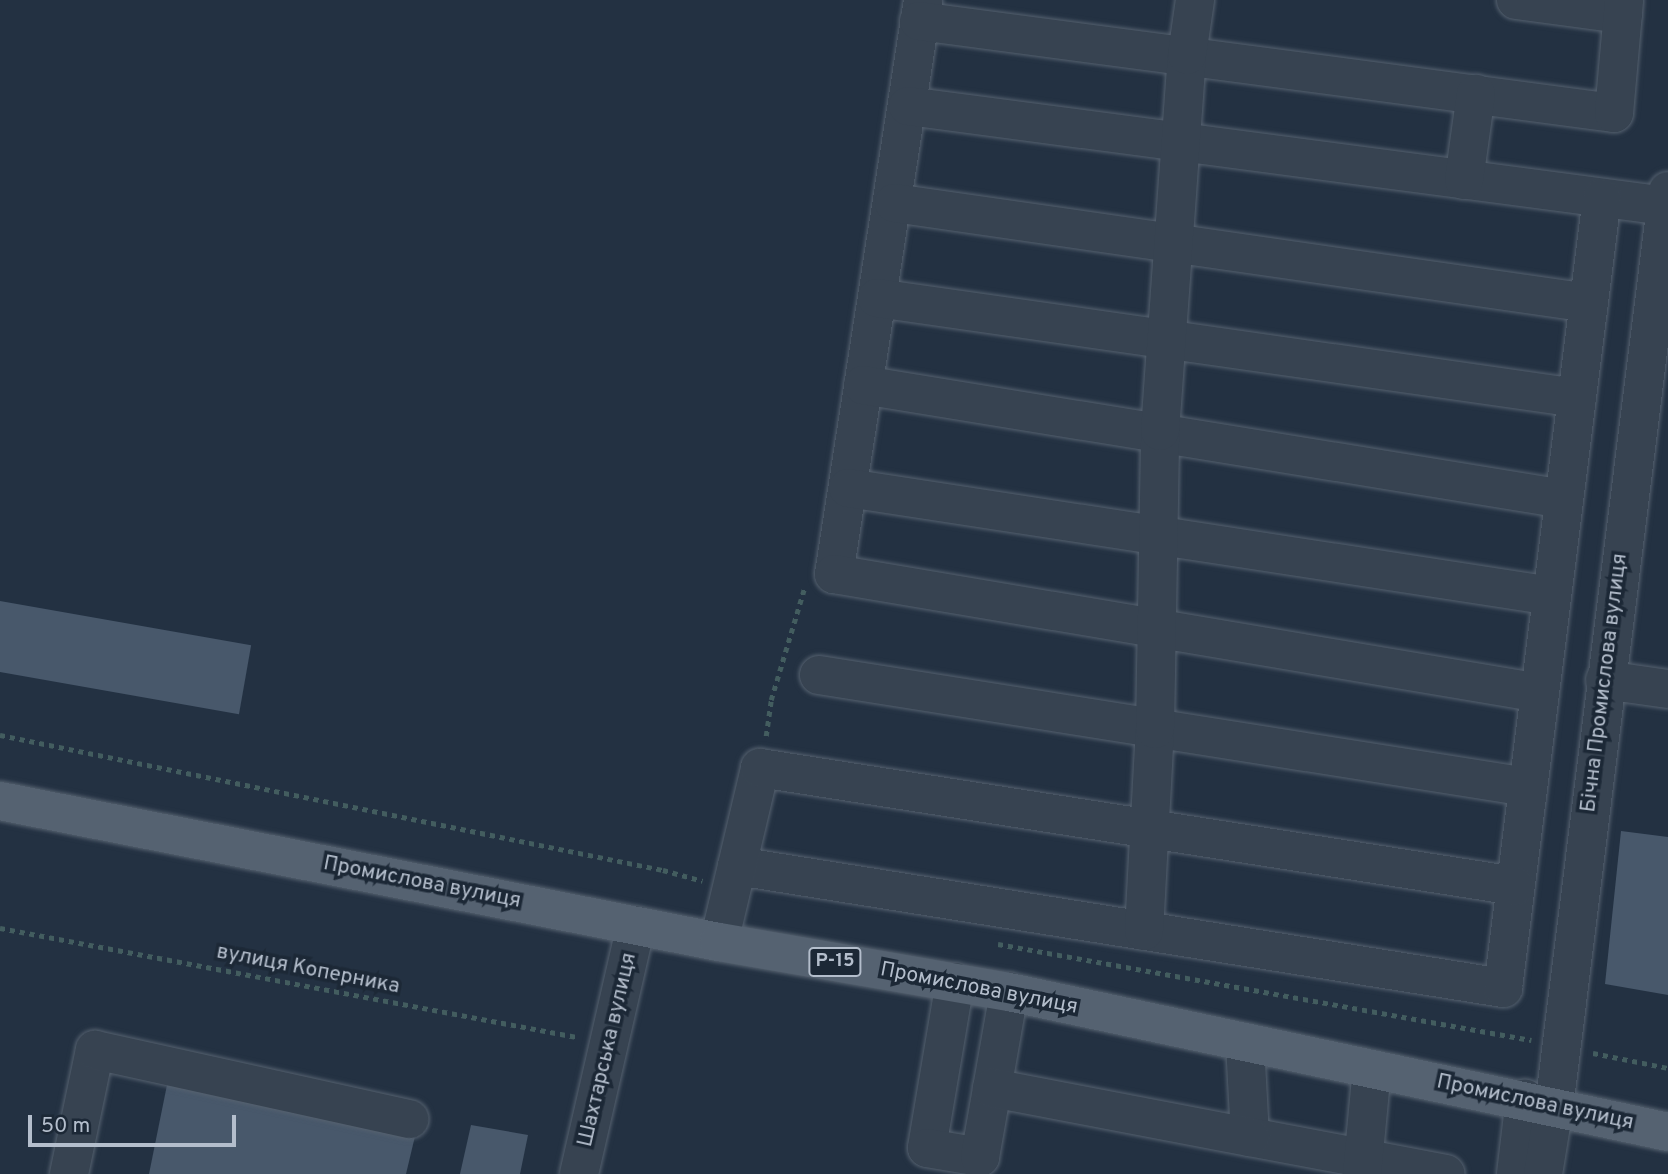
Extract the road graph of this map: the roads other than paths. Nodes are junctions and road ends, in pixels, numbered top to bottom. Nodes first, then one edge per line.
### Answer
1 (1195, 0) edge
2 (1517, 0) edge
3 (1623, 7) edge
4 (921, 10) edge
5 (1187, 55) junction
6 (1476, 94) junction
7 (908, 106) junction
8 (1181, 143) junction
9 (1464, 180) junction
10 (1602, 198) junction
11 (1667, 199) edge
12 (894, 203) junction
13 (1171, 245) junction
14 (877, 298) junction
15 (1589, 303) junction
16 (1166, 342) junction
17 (863, 385) junction
18 (1577, 398) junction
19 (1160, 431) junction
20 (848, 488) junction
21 (1564, 499) junction
22 (1157, 536) junction
23 (1552, 596) junction
24 (1155, 630) junction
25 (819, 675) dead end
26 (1605, 680) junction
27 (1668, 689) edge
28 (1540, 693) junction
29 (1155, 729) junction
30 (1527, 787) junction
31 (0, 801) edge
32 (1149, 829) junction
33 (737, 866) junction
34 (1515, 887) junction
35 (636, 925) junction
36 (1144, 931) junction
37 (719, 942) junction
38 (956, 982) junction
39 (1009, 992) junction
40 (1245, 1044) junction
41 (1372, 1069) junction
42 (992, 1088) junction
43 (1539, 1103) junction
44 (410, 1119) dead end
45 (1668, 1132) edge
46 (1250, 1137) junction
47 (1287, 1159) edge
48 (1363, 1167) edge
49 (69, 1174) edge
50 (579, 1174) edge
51 (1446, 1174) edge
52 (1516, 1174) edge
53 (1543, 1174) edge

1 - 5 lane
2 - 3 lane
3 - 6 lane
4 - 5 lane
4 - 7 lane
5 - 6 lane
5 - 8 lane
6 - 9 lane
7 - 8 lane
7 - 12 lane
8 - 9 lane
8 - 13 lane
9 - 10 lane
10 - 11 lane
10 - 15 lane
11 - 26 lane, Бічна Промислова вулиця
12 - 13 lane
12 - 14 lane
13 - 15 lane
13 - 16 lane
14 - 16 lane
14 - 17 lane
15 - 18 lane
16 - 18 lane
16 - 19 lane
17 - 19 lane
17 - 20 lane
18 - 21 lane
19 - 21 lane
19 - 22 lane
20 - 22 lane
20 - 24 lane
21 - 23 lane
22 - 23 lane
22 - 24 lane
23 - 28 lane
24 - 28 lane
24 - 29 lane
25 - 29 lane
26 - 27 lane
26 - 43 lane, Бічна Промислова вулиця
28 - 30 lane
29 - 30 lane
29 - 32 lane
30 - 34 lane
31 - 35 main road, Промислова вулиця / Р-15
32 - 33 lane
32 - 34 lane
32 - 36 lane
33 - 36 lane
33 - 37 lane
34 - 36 lane
35 - 37 main road, Промислова вулиця / Р-15
35 - 50 lane, Шахтарська вулиця
37 - 38 main road, Промислова вулиця / Р-15
38 - 39 main road, Промислова вулиця / Р-15
38 - 42 lane
39 - 40 main road, Промислова вулиця / Р-15
39 - 42 lane
40 - 41 main road, Промислова вулиця / Р-15
40 - 46 lane
41 - 43 main road, Промислова вулиця / Р-15
41 - 48 lane
42 - 46 lane
43 - 45 main road, Промислова вулиця / Р-15
43 - 52 lane
43 - 53 lane, Бічна Промислова вулиця
44 - 49 lane
46 - 47 lane
47 - 48 lane
48 - 51 lane

